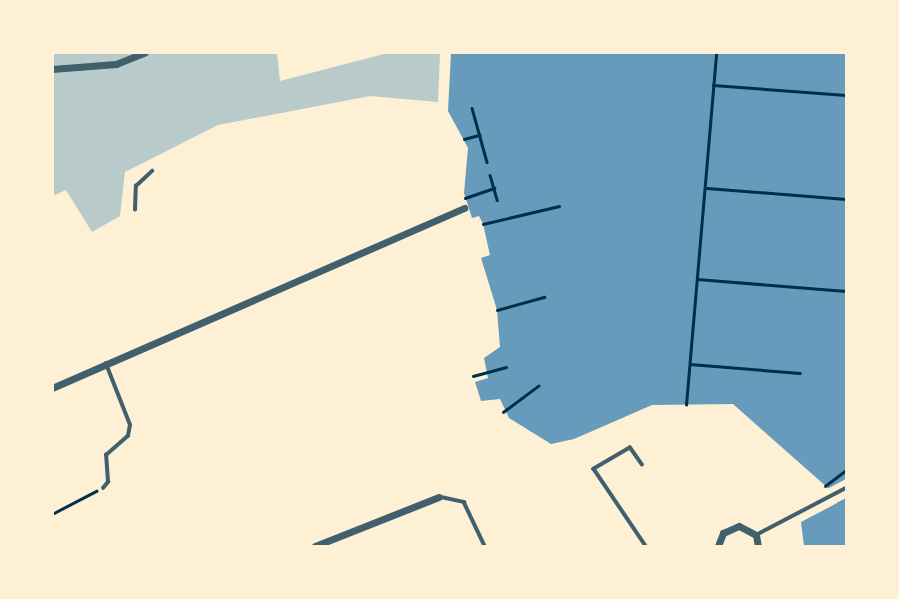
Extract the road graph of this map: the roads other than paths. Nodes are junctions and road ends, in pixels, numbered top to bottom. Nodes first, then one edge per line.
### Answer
1 (145, 52) edge
2 (52, 69) edge
3 (152, 171) dead end
4 (463, 203) road end
5 (135, 210) dead end
6 (106, 364) junction
7 (52, 388) edge
8 (642, 465) dead end
9 (103, 488) dead end
10 (846, 488) edge
11 (439, 496) joint
12 (756, 535) junction
13 (315, 547) edge
14 (485, 547) edge
15 (646, 547) edge
16 (718, 547) edge
17 (758, 547) edge

1 - 2 street
3 - 5 lane
4 - 6 street
6 - 7 street
6 - 9 lane
8 - 15 lane
10 - 12 lane
11 - 13 street
11 - 14 lane
12 - 16 street
12 - 17 street

